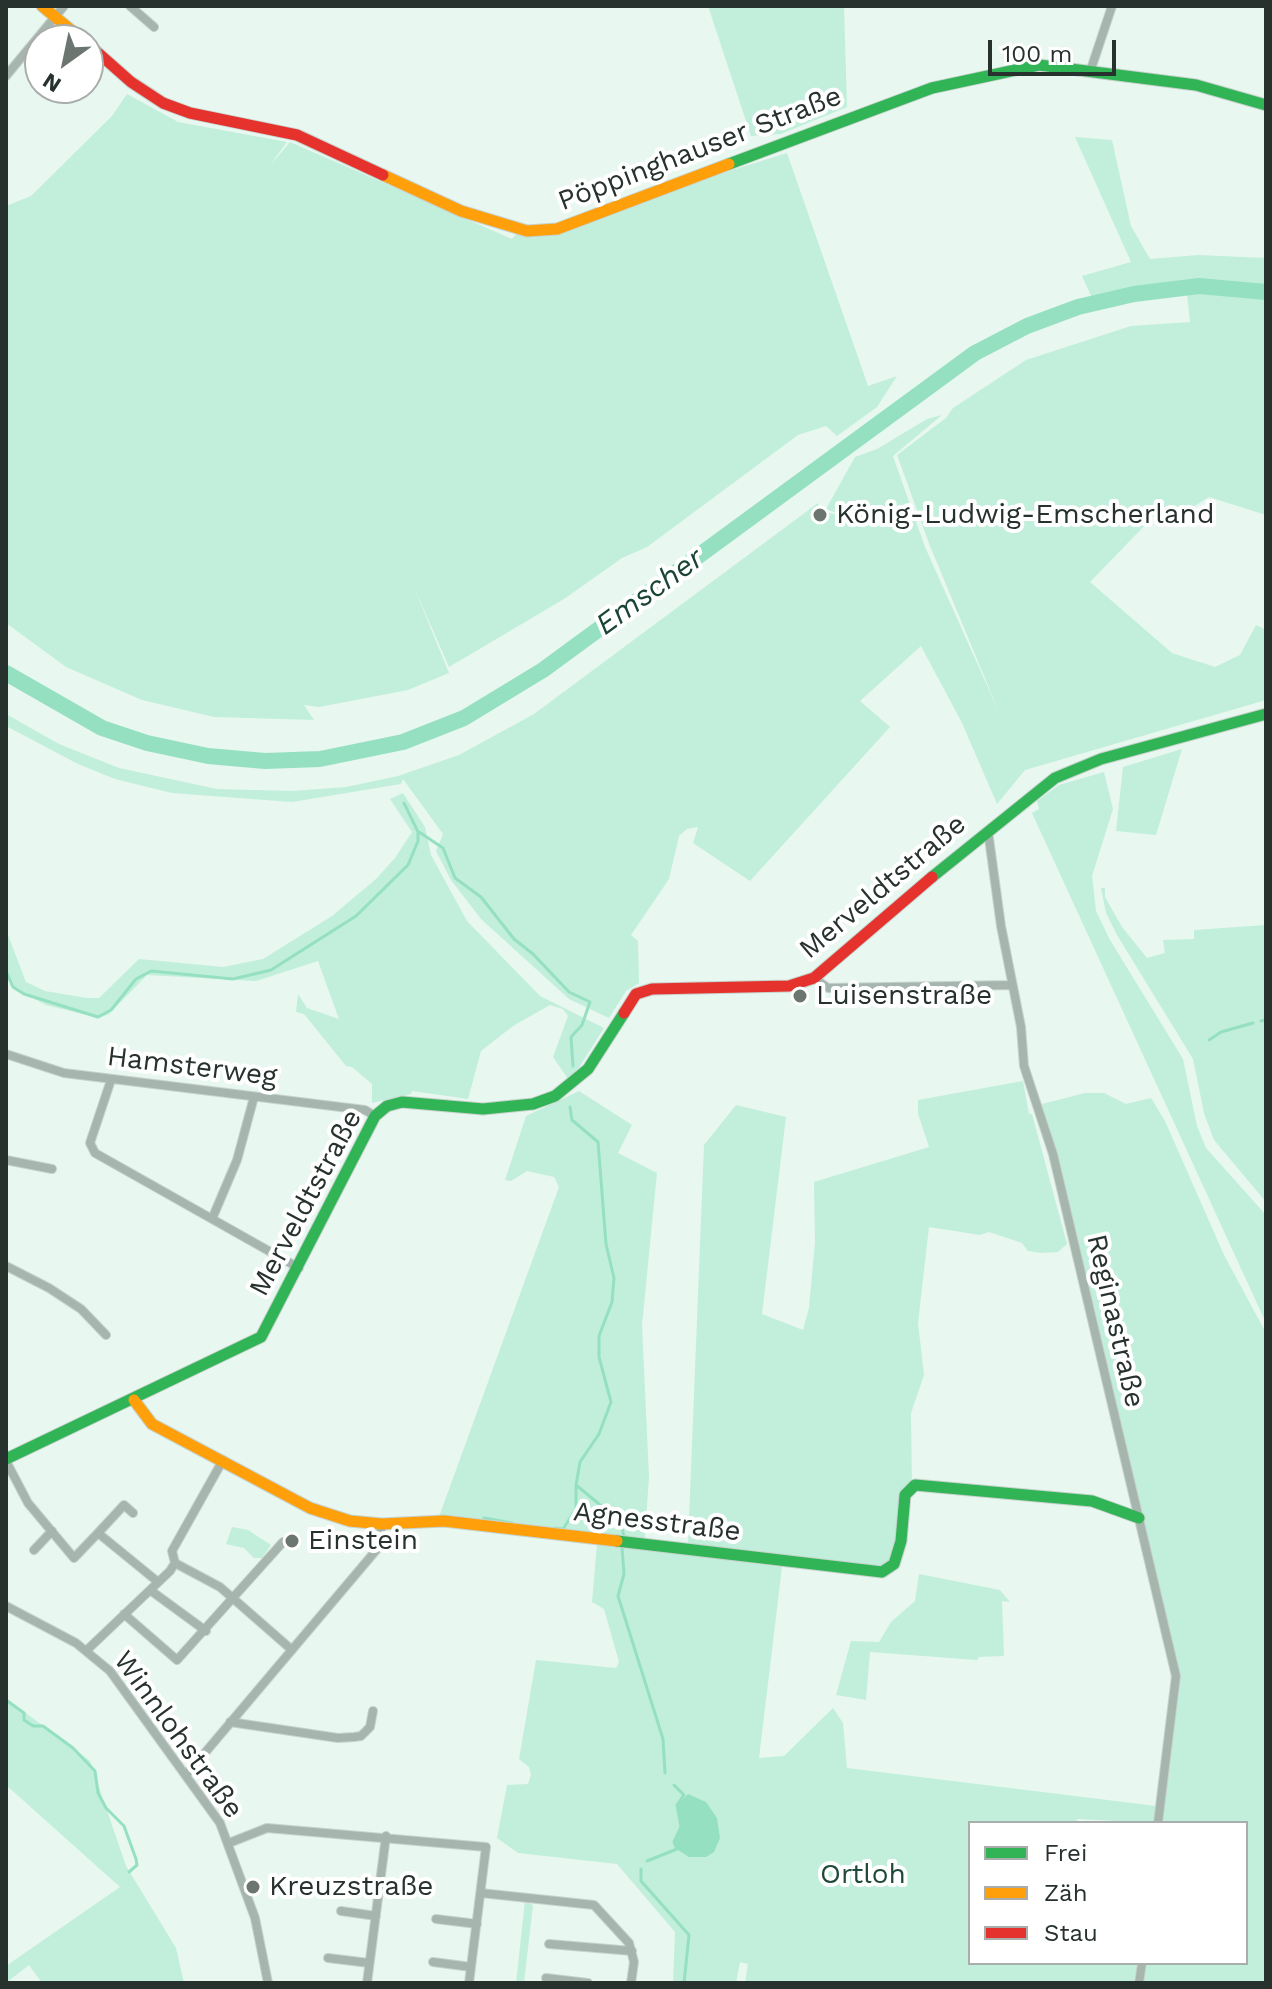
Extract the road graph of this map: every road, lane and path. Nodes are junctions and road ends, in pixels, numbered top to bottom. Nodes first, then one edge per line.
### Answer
1 (42, 6) edge
2 (64, 6) edge
3 (130, 6) edge
4 (1112, 6) edge
5 (53, 11) edge
6 (154, 27) dead end
7 (104, 58) edge
8 (1091, 69) junction
9 (6, 76) edge
10 (1266, 105) edge
11 (1266, 714) edge
12 (988, 831) junction
13 (814, 978) junction
14 (1012, 985) junction
15 (6, 1054) edge
16 (111, 1080) junction
17 (254, 1097) junction
18 (375, 1116) junction
19 (6, 1160) edge
20 (52, 1169) dead end
21 (212, 1219) junction
22 (6, 1266) edge
23 (299, 1268) junction
24 (106, 1335) dead end
25 (134, 1400) junction
26 (6, 1460) edge
27 (223, 1460) junction
28 (133, 1513) dead end
29 (1139, 1518) junction
30 (382, 1524) junction
31 (52, 1531) junction
32 (98, 1533) junction
33 (283, 1542) dead end
34 (34, 1550) dead end
35 (175, 1563) junction
36 (158, 1582) junction
37 (150, 1590) junction
38 (234, 1599) junction
39 (6, 1606) edge
40 (124, 1614) junction
41 (206, 1631) junction
42 (87, 1650) junction
43 (292, 1650) junction
44 (373, 1711) dead end
45 (230, 1722) junction
46 (187, 1774) junction
47 (1158, 1821) edge
48 (386, 1836) junction
49 (229, 1843) junction
50 (481, 1893) junction
51 (341, 1911) dead end
52 (376, 1916) junction
53 (436, 1919) dead end
54 (477, 1924) junction
55 (549, 1944) dead end
56 (632, 1951) junction
57 (328, 1958) dead end
58 (433, 1962) dead end
59 (369, 1963) junction
60 (471, 1967) junction
61 (546, 1978) dead end
62 (268, 1983) edge
63 (367, 1983) edge
64 (469, 1983) edge
65 (588, 1983) edge
66 (631, 1983) edge

1 - 5 main road
2 - 5 street
3 - 6 street
4 - 8 street
5 - 9 street
7 - 8 main road, Pöppinghauser Straße
8 - 10 main road, Pöppinghauser Straße
11 - 12 main road, Merveldtstraße
12 - 13 main road, Merveldtstraße
12 - 14 street, Reginastraße
13 - 14 street
13 - 18 main road, Merveldtstraße
14 - 29 street, Reginastraße
15 - 16 street, Hamsterweg
16 - 17 street, Hamsterweg
16 - 21 street
17 - 18 street, Hamsterweg
17 - 21 street
18 - 23 main road, Merveldtstraße
19 - 20 street
21 - 23 street
22 - 24 street
23 - 25 main road, Merveldtstraße
25 - 26 main road, Merveldtstraße
25 - 27 main road, Agnesstraße
26 - 31 street
27 - 30 main road, Agnesstraße
27 - 35 street
28 - 32 street
29 - 30 main road, Agnesstraße
29 - 47 street, Reginastraße
30 - 43 street
31 - 32 street
31 - 34 street
32 - 36 street
33 - 38 street
35 - 36 street
35 - 38 street
36 - 37 street
37 - 40 street
37 - 41 street
38 - 41 street
38 - 43 street
39 - 42 street, Winnlohstraße
40 - 41 street
40 - 42 street
42 - 46 street, Winnlohstraße
43 - 45 street
44 - 45 street
45 - 46 street
46 - 49 street, Winnlohstraße
48 - 49 street
48 - 50 street
48 - 52 street
49 - 62 street, Winnlohstraße
50 - 54 street
50 - 56 street
51 - 52 street
52 - 59 street
53 - 54 street
54 - 60 street
55 - 56 street
56 - 66 street
57 - 59 street
58 - 60 street
59 - 63 street
60 - 64 street
61 - 65 street

